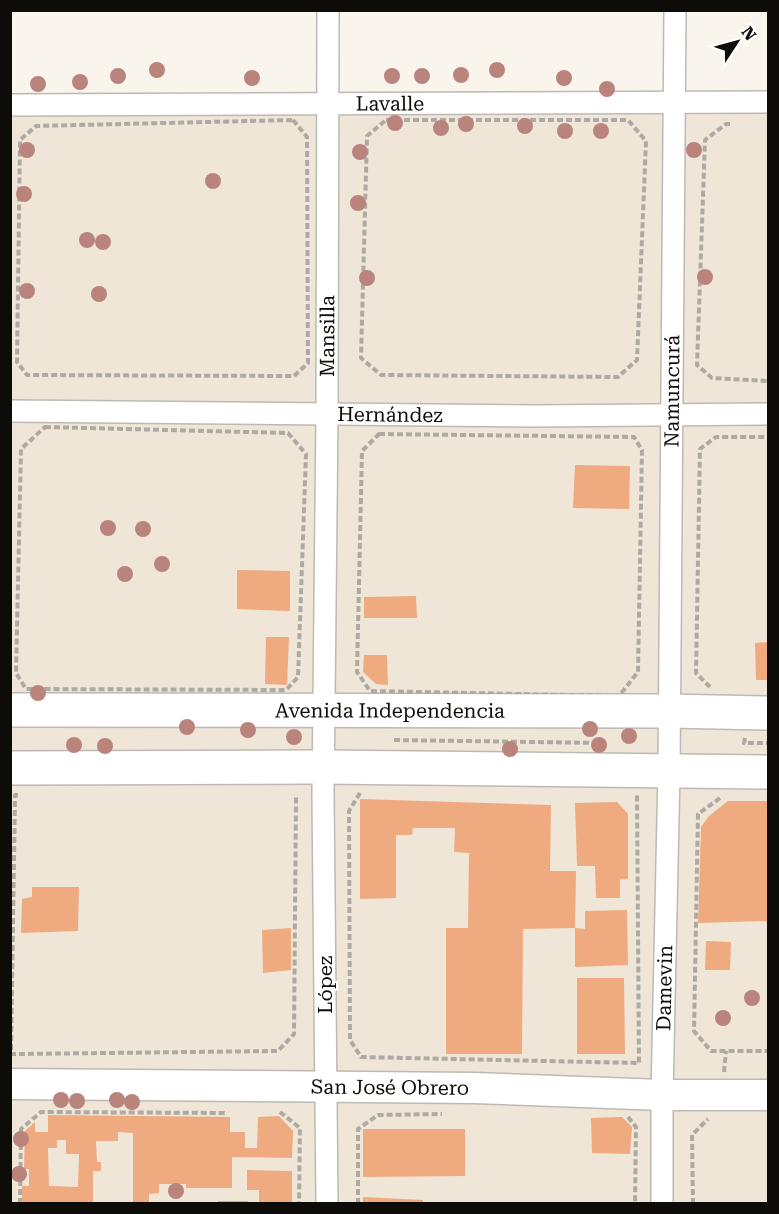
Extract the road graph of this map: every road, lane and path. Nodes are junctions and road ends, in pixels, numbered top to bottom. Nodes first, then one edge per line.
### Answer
1 (328, 10) edge
2 (675, 10) edge
3 (675, 102) junction
4 (768, 102) edge
5 (327, 103) junction
6 (10, 105) edge
7 (737, 124) dead end
8 (307, 137) joint
9 (381, 375) joint
10 (768, 381) edge
11 (10, 411) edge
12 (672, 414) junction
13 (768, 414) edge
14 (327, 415) junction
15 (768, 437) edge
16 (298, 676) dead end
17 (370, 691) dead end
18 (715, 691) dead end
19 (619, 696) dead end
20 (18, 700) edge
21 (669, 711) junction
22 (325, 712) junction
23 (768, 713) edge
24 (768, 742) edge
25 (744, 743) dead end
26 (324, 768) junction
27 (669, 771) junction
28 (768, 772) edge
29 (13, 782) edge
30 (360, 793) dead end
31 (296, 795) dead end
32 (637, 795) dead end
33 (728, 798) dead end
34 (768, 1051) edge
35 (10, 1084) edge
36 (326, 1088) junction
37 (662, 1095) junction
38 (768, 1095) edge
39 (271, 1112) dead end
40 (226, 1113) dead end
41 (625, 1113) dead end
42 (448, 1114) dead end
43 (716, 1118) dead end
44 (20, 1203) edge
45 (299, 1203) edge
46 (327, 1203) edge
47 (358, 1203) edge
48 (635, 1203) edge
49 (662, 1203) edge
50 (693, 1203) edge

1 - 5 street, Mansilla
2 - 3 street, Namuncurá
3 - 4 street, Lavalle
3 - 5 street, Lavalle
3 - 12 street, Namuncurá
5 - 6 street, Lavalle
5 - 14 street, Mansilla
7 - 10 path
8 - 8 path
9 - 9 path
11 - 14 street, Hernández
12 - 13 street, Hernández
12 - 14 street, Hernández
12 - 21 street, Namuncurá
14 - 22 street, Mansilla
15 - 18 path
16 - 20 path
17 - 19 path
20 - 22 main road, Avenida Independencia
21 - 22 main road, Avenida Independencia
21 - 23 main road, Avenida Independencia
21 - 27 street, Namuncurá
22 - 26 street, Mansilla
24 - 25 path
26 - 27 main road
26 - 29 main road
26 - 36 street, López
27 - 28 main road
27 - 37 street, Damevin
29 - 31 path
30 - 32 path
33 - 34 path
35 - 36 street, San José Obrero
36 - 37 street, San José Obrero
36 - 46 street, López
37 - 38 street, San José Obrero
37 - 49 street, Damevin
39 - 45 path
40 - 44 path
41 - 48 path
42 - 47 path
43 - 50 path

